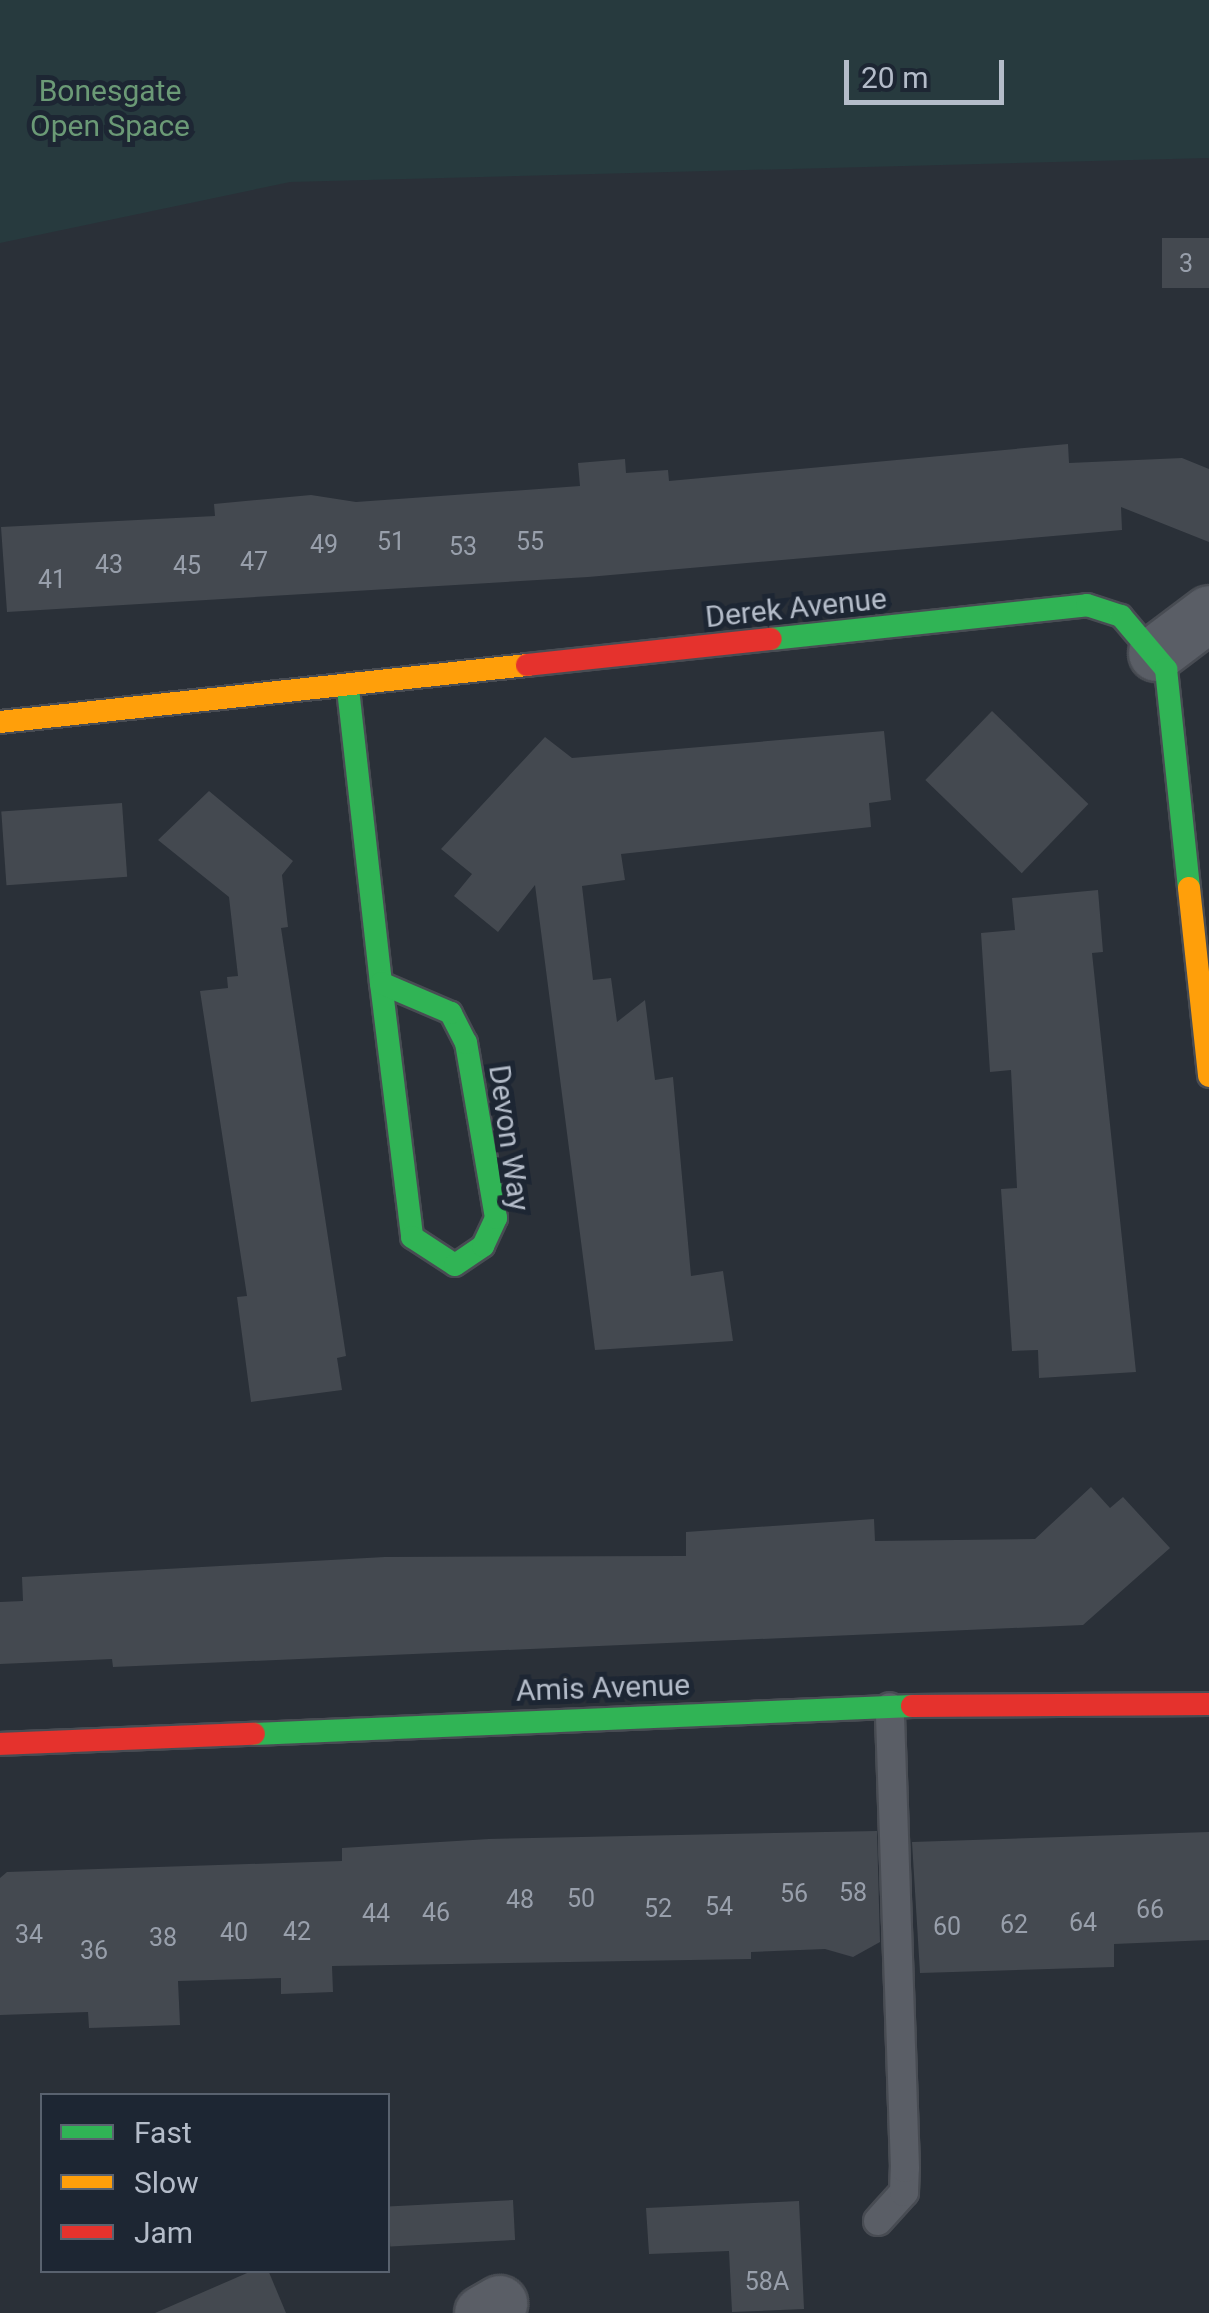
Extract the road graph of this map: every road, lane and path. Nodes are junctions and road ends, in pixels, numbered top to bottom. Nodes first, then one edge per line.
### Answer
1 (1209, 613) edge
2 (1156, 654) junction
3 (348, 690) junction
4 (0, 722) edge
5 (381, 983) junction
6 (1209, 1076) edge
7 (1209, 1704) edge
8 (890, 1708) junction
9 (0, 1744) edge
10 (878, 2221) dead end

1 - 2 street
2 - 3 street, Derek Avenue
2 - 6 street, Derek Avenue
3 - 4 street, Derek Avenue
3 - 5 street, Devon Way
5 - 5 street, Devon Way
7 - 8 street, Amis Avenue
8 - 9 street, Amis Avenue
8 - 10 lane

